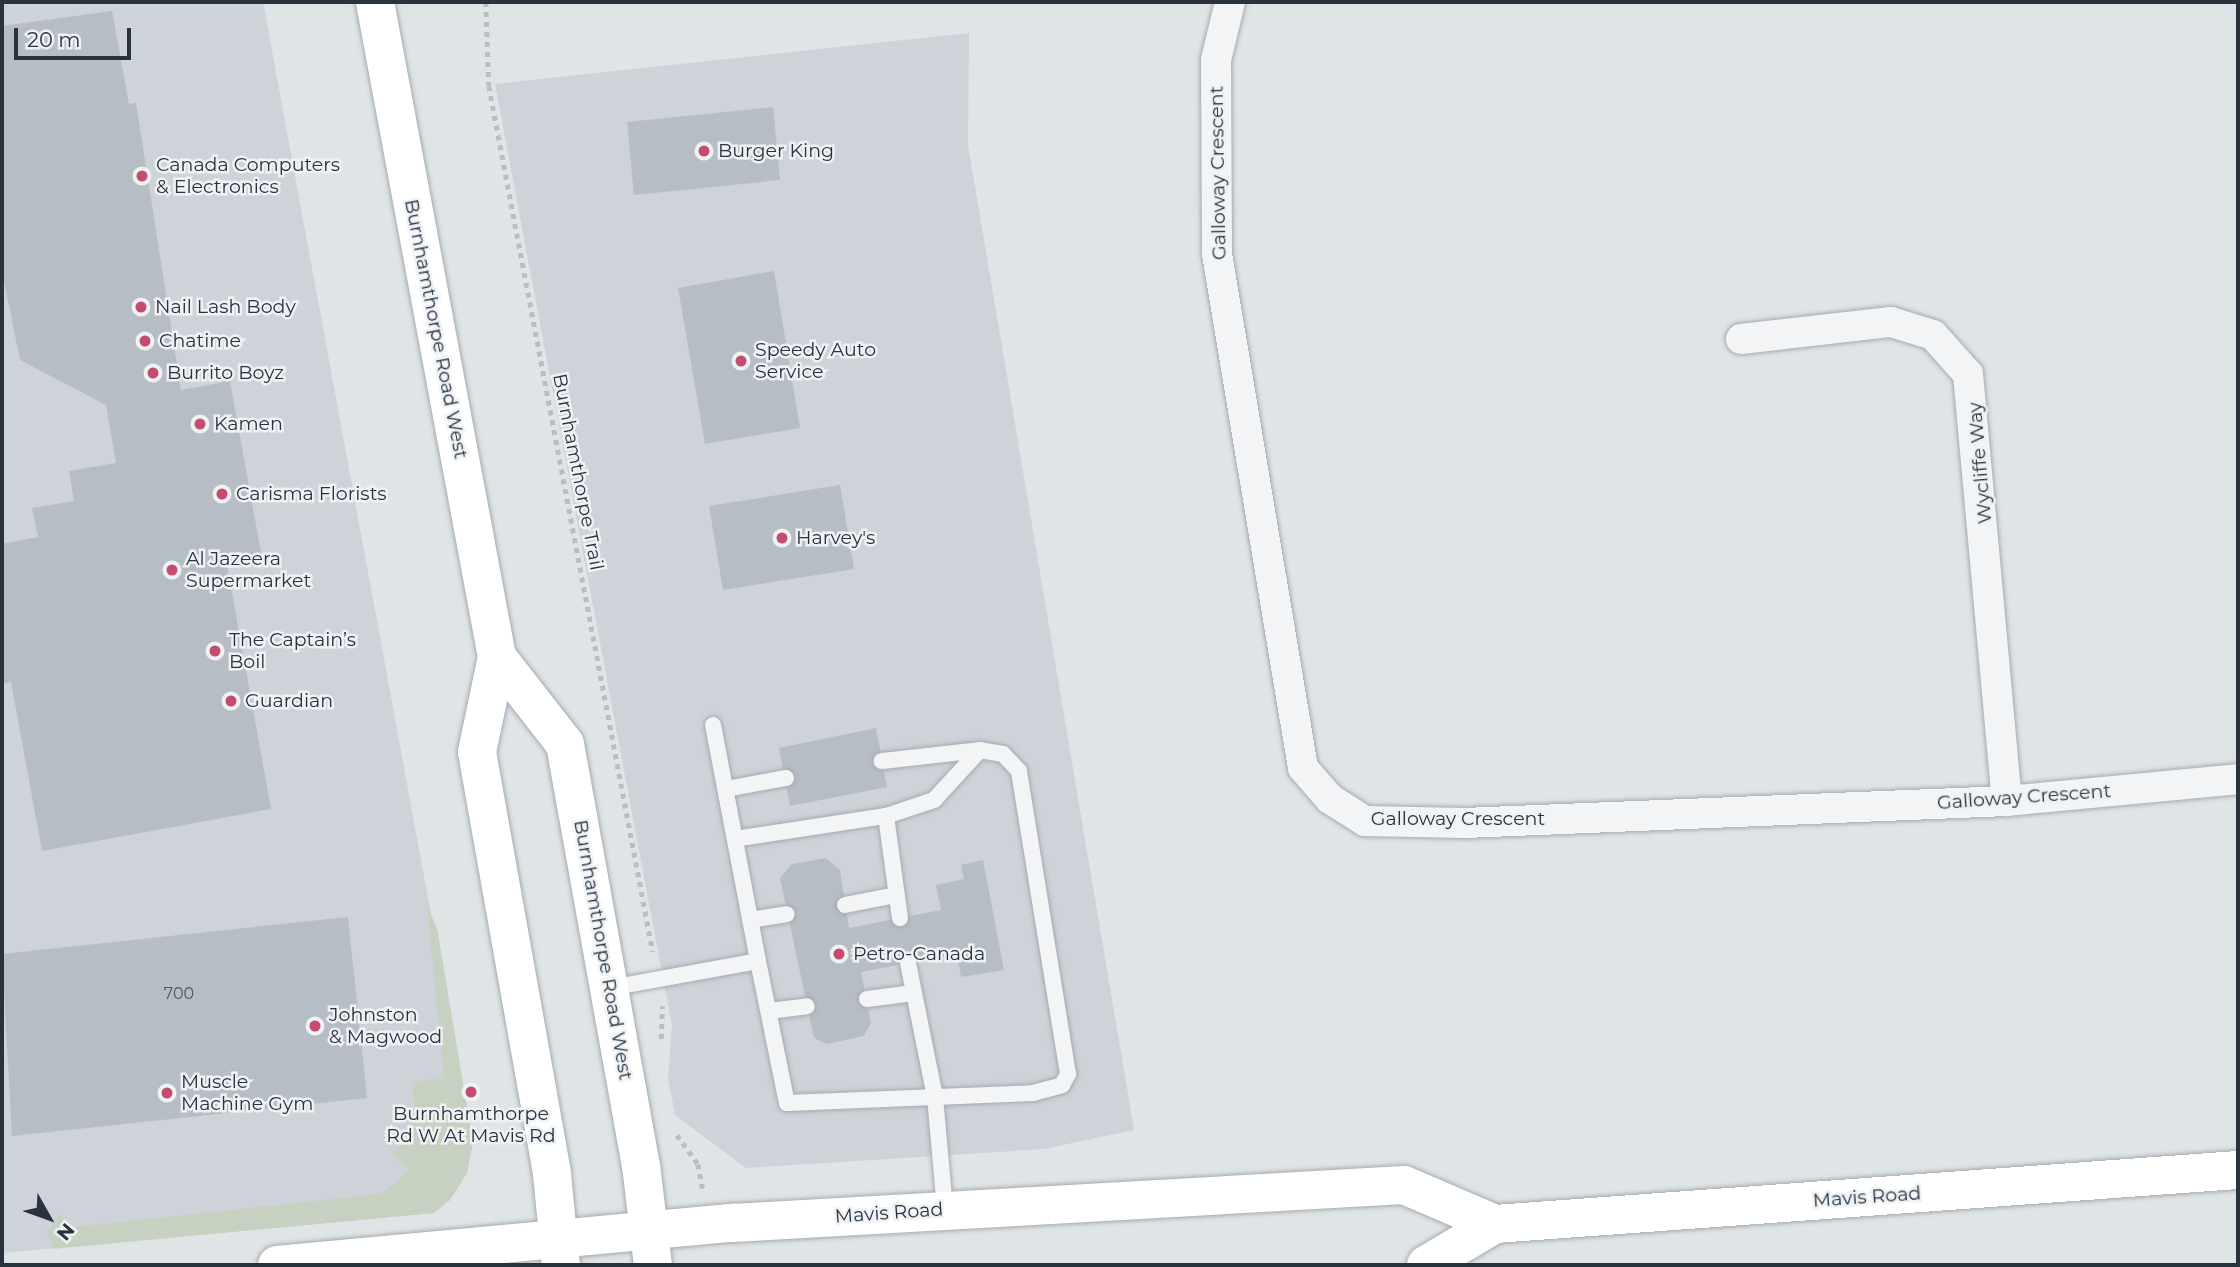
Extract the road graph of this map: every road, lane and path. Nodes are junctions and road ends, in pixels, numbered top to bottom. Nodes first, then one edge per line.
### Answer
1 (375, 2) edge
2 (486, 2) edge
3 (1230, 2) edge
4 (1741, 339) dead end
5 (497, 657) junction
6 (713, 725) dead end
7 (980, 750) junction
8 (882, 761) dead end
9 (786, 778) dead end
10 (2238, 779) edge
11 (726, 789) junction
12 (2007, 801) junction
13 (886, 816) junction
14 (734, 839) junction
15 (896, 895) junction
16 (845, 905) dead end
17 (787, 914) dead end
18 (900, 918) dead end
19 (750, 920) junction
20 (652, 947) dead end
21 (758, 961) junction
22 (908, 963) dead end
23 (610, 988) junction
24 (914, 993) junction
25 (867, 999) dead end
26 (807, 1006) dead end
27 (769, 1011) junction
28 (934, 1097) junction
29 (2238, 1170) edge
30 (945, 1209) junction
31 (1495, 1224) junction
32 (651, 1248) edge
33 (560, 1252) edge
34 (277, 1265) edge
35 (1426, 1265) edge

1 - 5 main road, Burnhamthorpe Road West
2 - 20 path, Burnhamthorpe Trail
3 - 12 street, Galloway Crescent
4 - 12 street, Wycliffe Way
5 - 23 main road, Burnhamthorpe Road West
5 - 33 main road, Burnhamthorpe Road West
6 - 11 lane
7 - 8 lane
7 - 13 lane
7 - 28 lane
9 - 11 lane
10 - 12 street, Galloway Crescent
11 - 14 lane
13 - 14 lane
13 - 15 lane
14 - 19 lane
15 - 16 lane
15 - 18 lane
17 - 19 lane
19 - 21 lane
21 - 23 lane
21 - 27 lane
22 - 24 lane
23 - 32 main road, Burnhamthorpe Road West
24 - 25 lane
24 - 28 lane
26 - 27 lane
27 - 28 lane
28 - 30 lane
29 - 31 main road, Mavis Road
30 - 31 main road, Mavis Road
30 - 32 main road, Mavis Road
31 - 35 main road, Mavis Road
32 - 33 main road, Mavis Road
33 - 34 main road, Mavis Road

